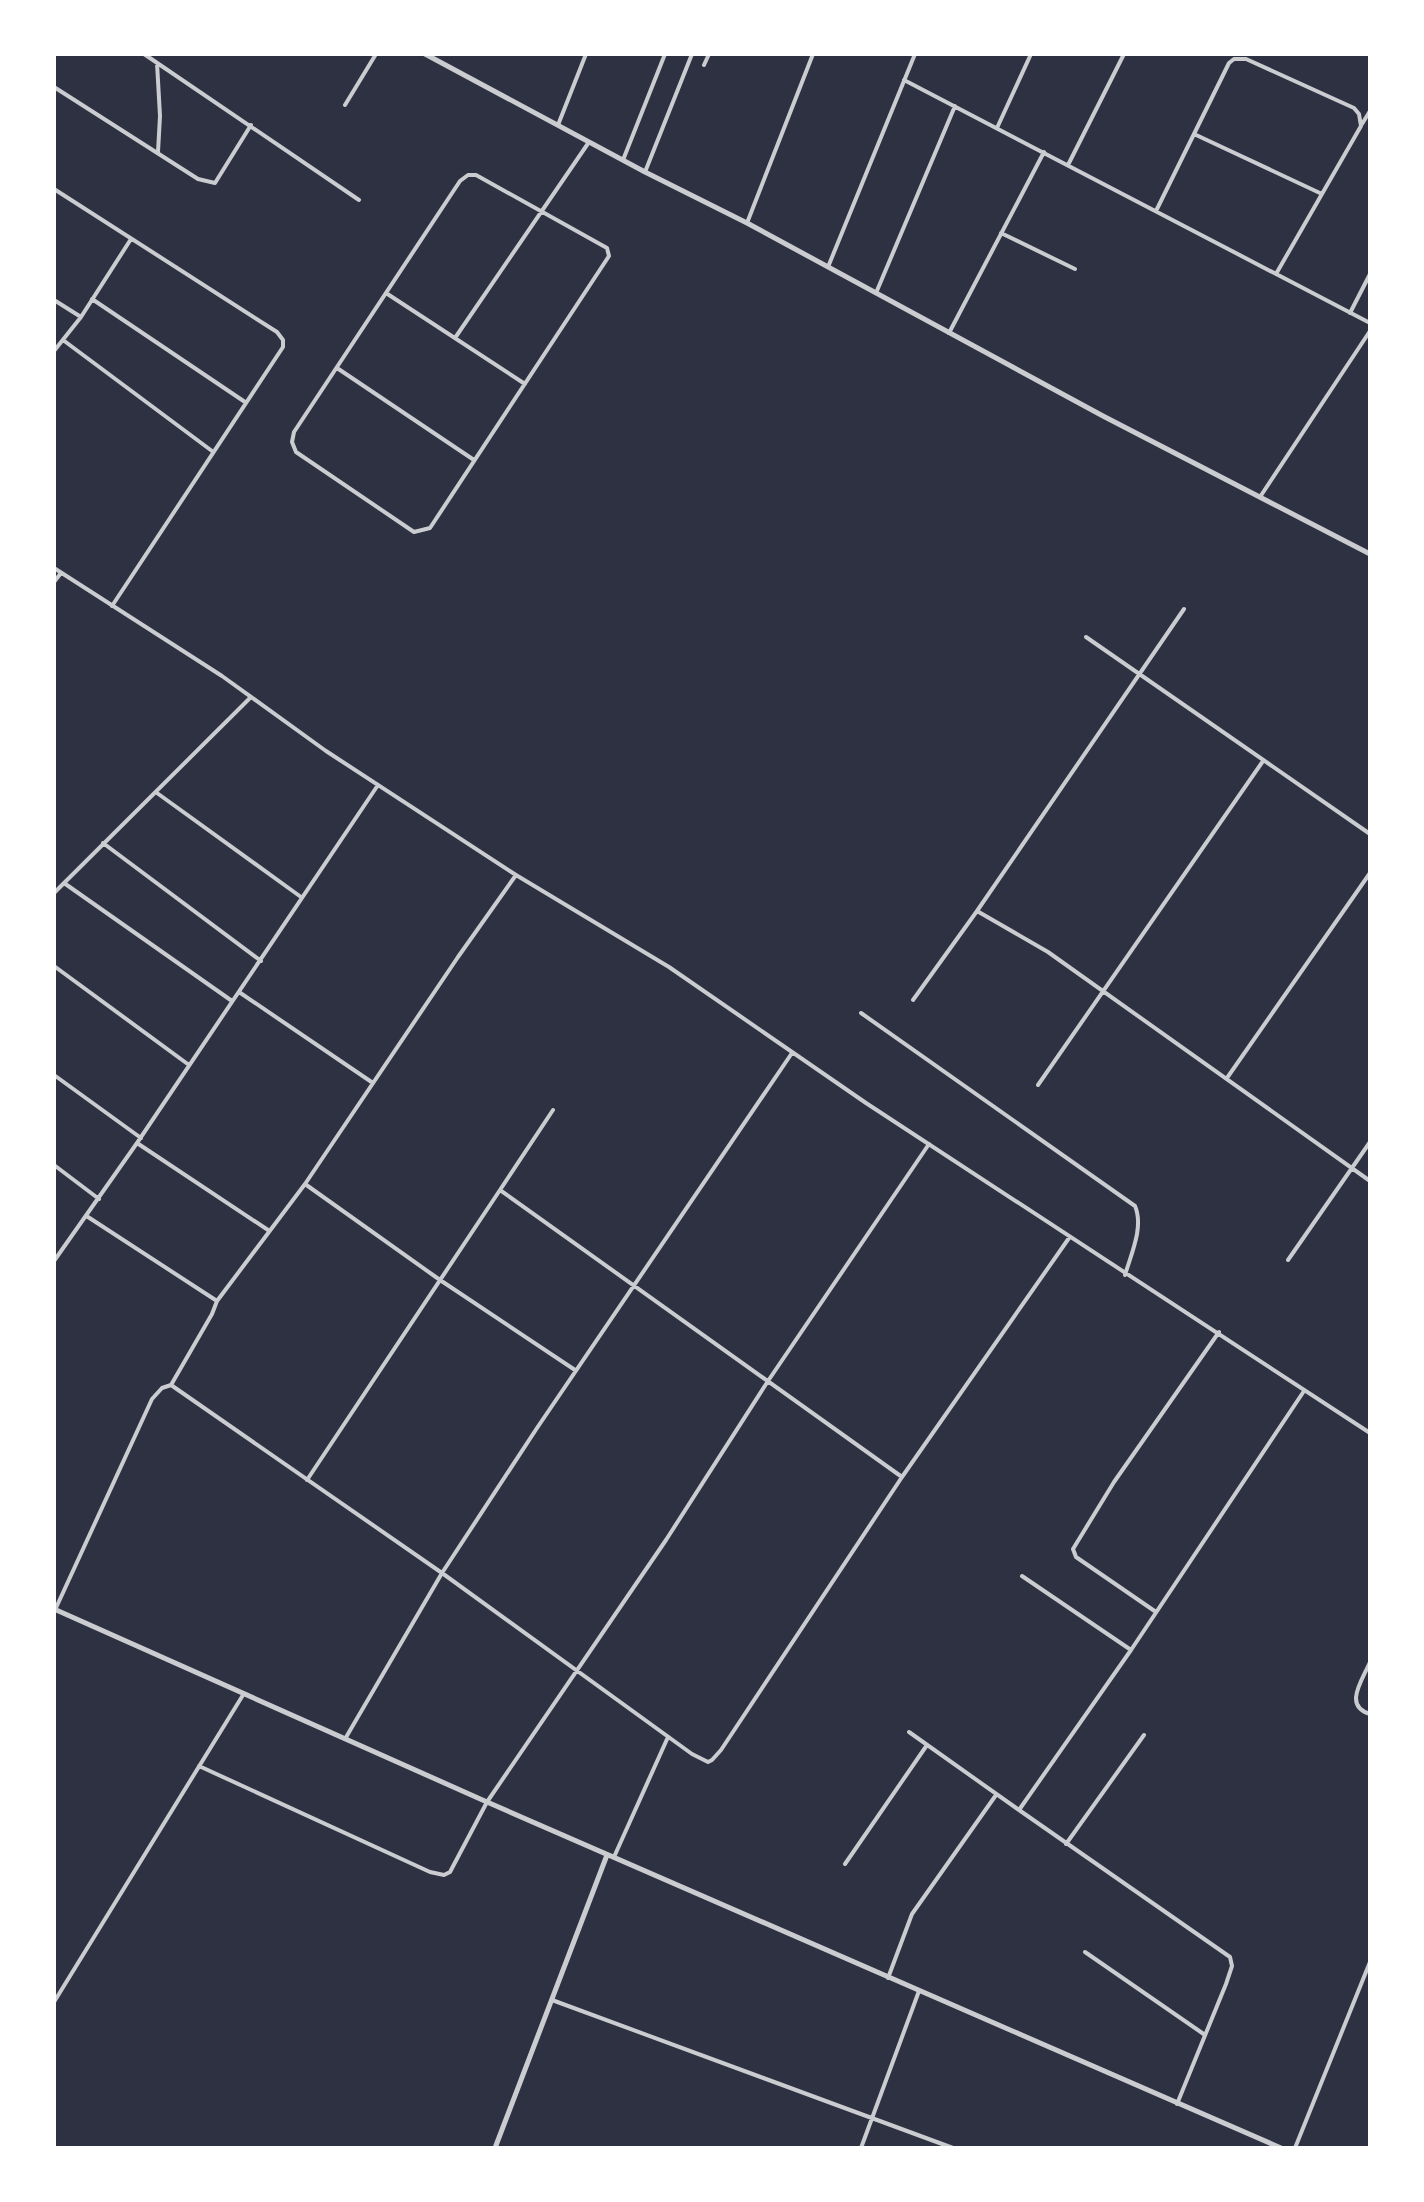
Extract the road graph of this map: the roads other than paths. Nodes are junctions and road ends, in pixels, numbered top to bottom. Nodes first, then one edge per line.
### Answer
1 (144, 54) edge
2 (376, 54) edge
3 (425, 54) edge
4 (586, 54) edge
5 (665, 54) edge
6 (692, 54) edge
7 (709, 54) edge
8 (813, 54) edge
9 (1031, 54) edge
10 (1124, 54) edge
11 (913, 55) edge
12 (157, 63) junction
13 (704, 65) dead end
14 (904, 80) junction
15 (54, 87) edge
16 (345, 105) dead end
17 (955, 106) junction
18 (1370, 111) edge
19 (251, 125) junction
20 (558, 125) junction
21 (1361, 126) junction
22 (997, 128) junction
23 (1194, 134) junction
24 (589, 142) junction
25 (1044, 152) junction
26 (157, 153) junction
27 (623, 160) junction
28 (1068, 165) junction
29 (645, 172) junction
30 (54, 189) edge
31 (1322, 194) junction
32 (359, 200) dead end
33 (1156, 211) junction
34 (542, 212) junction
35 (747, 223) junction
36 (1001, 233) junction
37 (131, 239) junction
38 (828, 267) junction
39 (1075, 269) dead end
40 (1276, 274) junction
41 (1370, 274) edge
42 (386, 293) junction
43 (876, 293) junction
44 (92, 299) junction
45 (54, 300) edge
46 (1350, 313) junction
47 (81, 317) junction
48 (1370, 323) edge
49 (1370, 331) edge
50 (949, 333) junction
51 (455, 338) junction
52 (63, 340) junction
53 (54, 351) edge
54 (336, 368) junction
55 (525, 384) junction
56 (245, 402) junction
57 (212, 451) junction
58 (474, 460) junction
59 (1260, 497) junction
60 (1370, 554) edge
61 (54, 568) edge
62 (61, 573) junction
63 (54, 582) edge
64 (112, 606) junction
65 (1184, 609) dead end
66 (1086, 637) dead end
67 (1139, 675) junction
68 (250, 698) junction
69 (1263, 761) junction
70 (378, 785) junction
71 (157, 793) junction
72 (1370, 834) edge
73 (103, 843) junction
74 (1370, 873) edge
75 (516, 875) junction
76 (64, 883) junction
77 (54, 893) edge
78 (301, 897) junction
79 (977, 911) junction
80 (261, 961) junction
81 (54, 966) edge
82 (239, 992) junction
83 (1103, 992) junction
84 (913, 1000) dead end
85 (233, 1002) junction
86 (861, 1013) dead end
87 (792, 1053) junction
88 (189, 1065) junction
89 (54, 1075) edge
90 (1227, 1078) junction
91 (373, 1083) junction
92 (1038, 1085) dead end
93 (553, 1110) dead end
94 (139, 1140) junction
95 (1370, 1142) edge
96 (929, 1144) junction
97 (54, 1165) edge
98 (1352, 1168) junction
99 (1370, 1181) edge
100 (305, 1184) junction
101 (500, 1190) junction
102 (99, 1199) junction
103 (87, 1216) junction
104 (268, 1230) junction
105 (1070, 1237) junction
106 (1288, 1260) dead end
107 (54, 1261) edge
108 (1125, 1275) junction
109 (440, 1280) junction
110 (635, 1285) junction
111 (217, 1301) junction
112 (1219, 1332) junction
113 (575, 1370) junction
114 (768, 1381) junction
115 (171, 1385) junction
116 (1304, 1391) junction
117 (1370, 1433) edge
118 (902, 1477) junction
119 (307, 1480) junction
120 (442, 1573) junction
121 (1022, 1576) dead end
122 (54, 1609) edge
123 (1156, 1612) junction
124 (1131, 1650) junction
125 (1370, 1662) edge
126 (577, 1672) junction
127 (243, 1695) junction
128 (1370, 1714) edge
129 (909, 1732) dead end
130 (1144, 1735) dead end
131 (668, 1737) junction
132 (345, 1739) junction
133 (927, 1745) junction
134 (199, 1766) junction
135 (996, 1795) junction
136 (487, 1802) junction
137 (1019, 1810) junction
138 (1066, 1844) junction
139 (610, 1856) junction
140 (845, 1864) dead end
141 (1085, 1952) dead end
142 (1370, 1962) edge
143 (888, 1978) junction
144 (919, 1991) junction
145 (552, 2000) junction
146 (54, 2002) edge
147 (1205, 2035) junction
148 (1177, 2104) junction
149 (872, 2119) junction
150 (495, 2148) edge
151 (861, 2148) edge
152 (953, 2148) edge
153 (1281, 2148) edge
154 (1295, 2148) edge

1 - 12 street
2 - 16 street
3 - 20 street
4 - 20 street
5 - 27 street
6 - 29 street
7 - 13 street
8 - 35 street
9 - 22 street
10 - 28 street
11 - 14 street
12 - 19 street
12 - 26 street
14 - 17 street
14 - 38 street
15 - 26 street
17 - 22 street
17 - 43 street
18 - 21 street
19 - 26 street
19 - 32 street
20 - 24 street
21 - 23 street
21 - 31 street
22 - 25 street
23 - 31 street
23 - 33 street
24 - 27 street
24 - 34 street
25 - 28 street
25 - 36 street
27 - 29 street
28 - 33 street
29 - 35 street
30 - 37 street
31 - 40 street
33 - 40 street
34 - 42 street
34 - 51 street
34 - 55 street
35 - 38 street
36 - 39 street
36 - 50 street
37 - 44 street
37 - 56 street
38 - 43 street
40 - 46 street
41 - 46 street
42 - 51 street
42 - 54 street
43 - 50 street
44 - 47 street
44 - 56 street
45 - 47 street
46 - 48 street
47 - 52 street
49 - 59 street
50 - 59 street
51 - 55 street
52 - 53 street
52 - 57 street
54 - 58 street
54 - 58 street
55 - 58 street
56 - 57 street
57 - 64 street
59 - 60 street
61 - 62 street
62 - 63 street
62 - 64 street
64 - 68 street
65 - 67 street
66 - 67 street
67 - 69 street
67 - 79 street
68 - 70 street
68 - 71 street
69 - 72 street
69 - 83 street
70 - 75 street
70 - 78 street
71 - 73 street
71 - 78 street
73 - 76 street
73 - 80 street
74 - 90 street
75 - 87 street
75 - 91 street
76 - 77 street
76 - 85 street
78 - 80 street
79 - 83 street
79 - 84 street
80 - 82 street
81 - 88 street
82 - 85 street
82 - 91 street
83 - 90 street
83 - 92 street
85 - 88 street
86 - 108 street
87 - 96 street
87 - 110 street
88 - 94 street
89 - 94 street
90 - 98 street
91 - 100 street
93 - 101 street
94 - 102 street
94 - 104 street
95 - 98 street
96 - 105 street
96 - 114 street
97 - 102 street
98 - 99 street
98 - 106 street
100 - 104 street
100 - 109 street
101 - 109 street
101 - 110 street
102 - 103 street
103 - 107 street
103 - 111 street
104 - 111 street
105 - 108 street
105 - 118 street
108 - 112 street
109 - 113 street
109 - 119 street
110 - 113 street
110 - 114 street
111 - 115 street
112 - 116 street
112 - 123 street
113 - 120 street
114 - 118 street
114 - 126 street
115 - 119 street
115 - 122 street
116 - 117 street
116 - 123 street
118 - 131 street
119 - 120 street
120 - 126 street
120 - 132 street
121 - 124 street
122 - 127 street
123 - 124 street
124 - 137 street
125 - 128 street
126 - 131 street
126 - 136 street
127 - 132 street
127 - 134 street
129 - 133 street
130 - 138 street
131 - 139 street
132 - 136 street
133 - 135 street
133 - 140 street
134 - 136 street
134 - 146 street
135 - 137 street
135 - 143 street
136 - 139 street
137 - 138 street
138 - 147 street
139 - 143 street
139 - 145 street
141 - 147 street
142 - 154 street
143 - 144 street
144 - 148 street
144 - 149 street
145 - 149 street
145 - 150 street
147 - 148 street
148 - 153 street
149 - 151 street
149 - 152 street

